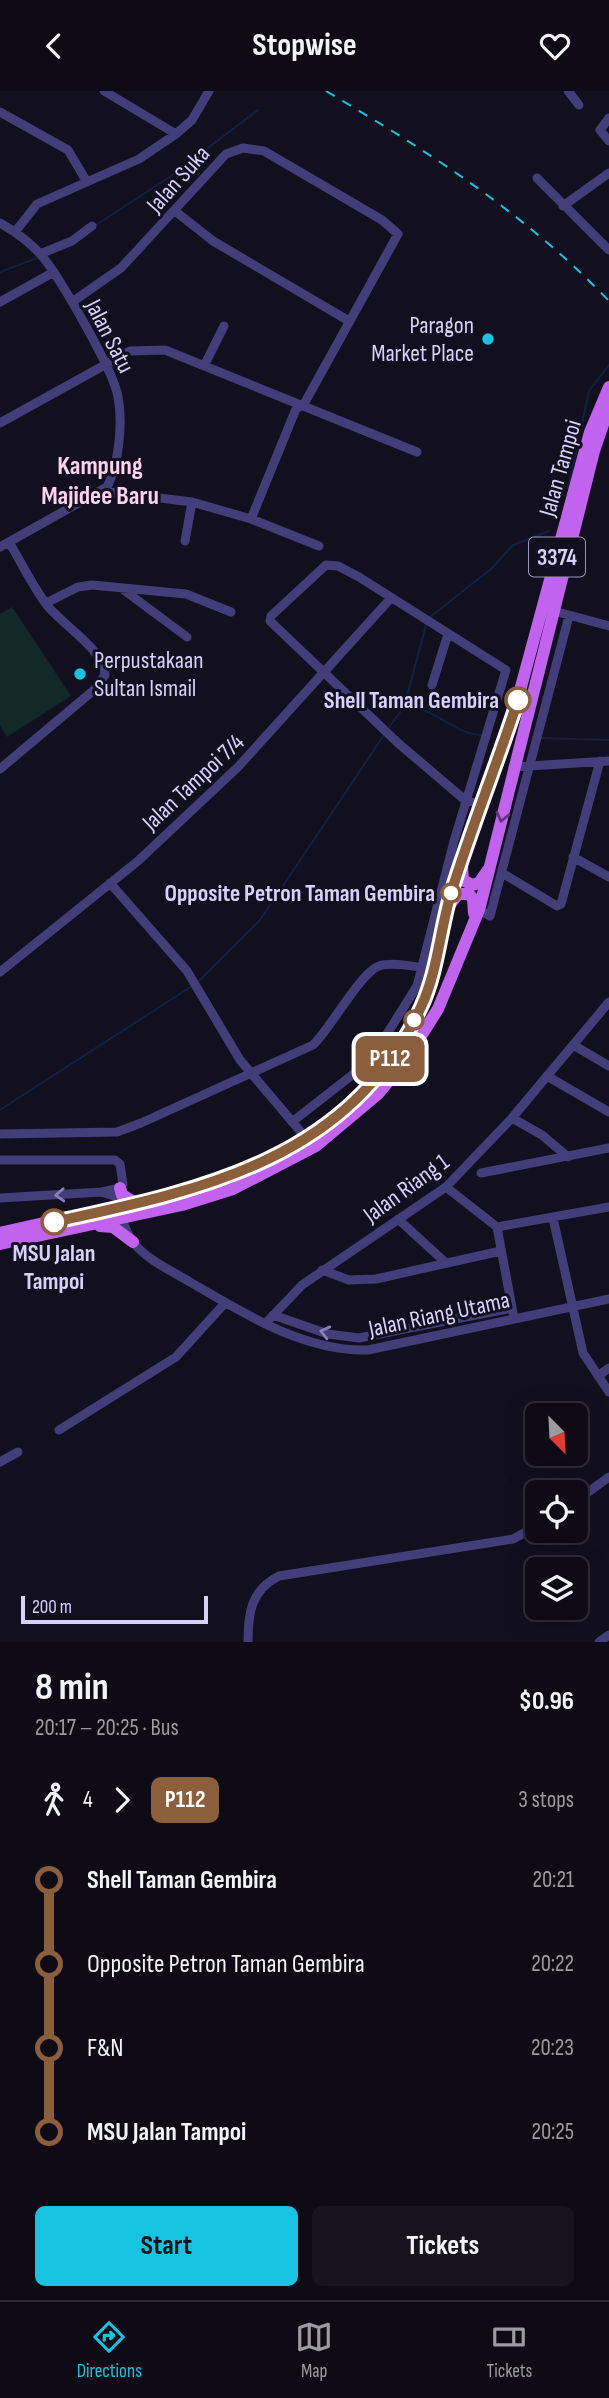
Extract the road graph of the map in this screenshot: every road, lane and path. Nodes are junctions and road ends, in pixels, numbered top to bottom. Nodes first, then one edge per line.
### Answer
1 (104, 91) edge
2 (209, 91) edge
3 (568, 91) edge
4 (579, 105) dead end
5 (0, 112) edge
6 (609, 118) edge
7 (176, 134) junction
8 (609, 141) edge
9 (609, 173) edge
10 (537, 178) dead end
11 (87, 182) junction
12 (563, 206) junction
13 (175, 211) junction
14 (0, 223) edge
15 (92, 226) dead end
16 (15, 232) junction
17 (609, 250) edge
18 (43, 257) junction
19 (54, 272) junction
20 (0, 302) edge
21 (72, 302) junction
22 (349, 321) junction
23 (224, 326) dead end
24 (105, 365) junction
25 (204, 366) junction
26 (609, 387) edge
27 (303, 404) junction
28 (609, 407) edge
29 (0, 423) edge
30 (417, 452) dead end
31 (103, 491) junction
32 (192, 502) junction
33 (251, 519) junction
34 (185, 541) dead end
35 (9, 542) junction
36 (319, 545) dead end
37 (0, 547) edge
38 (120, 587) junction
39 (391, 598) junction
40 (46, 603) junction
41 (554, 611) junction
42 (231, 612) dead end
43 (569, 616) junction
44 (609, 626) edge
45 (447, 633) junction
46 (187, 637) dead end
47 (538, 671) junction
48 (324, 674) junction
49 (554, 676) junction
50 (432, 685) dead end
51 (540, 729) junction
52 (522, 733) junction
53 (604, 761) edge
54 (531, 765) junction
55 (513, 767) junction
56 (0, 769) edge
57 (466, 800) junction
58 (481, 804) junction
59 (573, 857) junction
60 (458, 858) junction
61 (496, 870) junction
62 (609, 877) edge
63 (110, 884) junction
64 (444, 916) junction
65 (472, 927) junction
66 (428, 969) junction
67 (0, 972) edge
68 (609, 1002) edge
69 (600, 1015) junction
70 (609, 1020) edge
71 (575, 1046) junction
72 (609, 1066) edge
73 (253, 1075) junction
74 (547, 1076) junction
75 (609, 1112) edge
76 (512, 1118) junction
77 (292, 1122) junction
78 (0, 1134) edge
79 (306, 1138) junction
80 (609, 1148) edge
81 (568, 1157) junction
82 (0, 1160) edge
83 (481, 1173) dead end
84 (446, 1187) junction
85 (111, 1191) junction
86 (0, 1198) edge
87 (609, 1207) edge
88 (140, 1208) junction
89 (116, 1211) junction
90 (553, 1218) junction
91 (398, 1219) junction
92 (91, 1226) junction
93 (497, 1227) junction
94 (0, 1233) edge
95 (133, 1242) junction
96 (0, 1244) edge
97 (501, 1251) junction
98 (446, 1263) junction
99 (322, 1270) junction
100 (609, 1299) edge
101 (225, 1303) junction
102 (573, 1306) junction
103 (512, 1313) junction
104 (273, 1315) junction
105 (265, 1324) junction
106 (439, 1329) junction
107 (609, 1368) edge
108 (598, 1376) junction
109 (609, 1392) edge
110 (59, 1430) dead end
111 (18, 1452) dead end
112 (0, 1462) edge
113 (609, 1477) edge
114 (588, 1492) edge
115 (525, 1532) edge
116 (609, 1635) edge
117 (248, 1642) edge
118 (599, 1642) edge

1 - 7 street
2 - 7 street
3 - 4 street
5 - 11 street
6 - 8 street
7 - 11 street
9 - 12 street
10 - 12 street
11 - 16 street
12 - 17 street
13 - 21 street, Jalan Suka
13 - 22 street
13 - 22 street, Jalan Suka
14 - 16 street, Jalan Satu
15 - 18 street
16 - 18 street, Jalan Satu
18 - 19 street, Jalan Satu
19 - 20 street
19 - 21 street, Jalan Satu
21 - 24 street, Jalan Satu
22 - 27 street
23 - 25 street
24 - 25 street
24 - 29 street
24 - 31 street, Jalan Satu
25 - 27 street
26 - 58 main road, Jalan Tampoi / 3374
27 - 30 street
27 - 33 street
28 - 41 main road, Jalan Tampoi / 3374
31 - 32 street
31 - 35 street
32 - 33 street
32 - 34 street
33 - 36 street
35 - 37 street
35 - 40 street
38 - 40 street
38 - 42 street
38 - 46 street
39 - 45 street
39 - 48 street, Jalan Tampoi 7/4
39 - 48 street
40 - 56 street
41 - 43 street
41 - 47 main road, Jalan Tampoi / 3374
43 - 44 street
43 - 49 street
45 - 50 street
45 - 57 street
47 - 49 street
47 - 52 main road, Jalan Tampoi / 3374
48 - 57 street
48 - 63 street, Jalan Tampoi 7/4
49 - 51 street
51 - 52 street
51 - 54 street
52 - 55 main road, Jalan Tampoi / 3374
53 - 54 street
53 - 59 street
54 - 55 street
54 - 61 street
55 -> 61 main road, Jalan Tampoi / 3374
57 - 58 street
57 - 60 street
58 - 60 main road, Jalan Tampoi / 3374
59 - 61 street
59 - 62 street
60 - 61 main road
60 - 64 main road, Jalan Tampoi / 3374
60 - 66 street
61 - 65 main road, Jalan Tampoi / 3374
63 - 67 street, Jalan Tampoi 7/4
63 - 73 street
64 - 65 main road
64 - 66 main road, Jalan Tampoi / 3374
65 - 88 main road, Jalan Tampoi / 3374
66 - 73 street
66 - 77 street
66 - 79 main road, Jalan Tampoi / 3374
68 - 69 street, Jalan Riang 1
69 - 70 street
69 - 71 street, Jalan Riang 1
71 - 72 street
71 - 74 street, Jalan Riang 1
73 - 77 street
73 - 78 street
74 - 75 street
74 - 76 street, Jalan Riang 1
76 - 81 street
76 - 84 street, Jalan Riang 1
77 - 79 street
79 - 88 main road, Jalan Tampoi / 3374
80 - 81 street
81 - 83 street
82 - 85 street
84 - 91 street, Jalan Riang 1
84 - 93 street
85 -> 86 street
85 - 88 main road
85 - 89 main road
87 - 90 street
88 - 89 main road, Jalan Tampoi / 3374
88 - 95 main road
89 - 92 main road, Jalan Tampoi / 3374
89 - 94 main road, Jalan Tampoi / 3374
89 - 95 street, Jalan Riang Utama
90 - 93 street
90 - 102 street
91 - 98 street
91 - 99 street, Jalan Riang 1
92 - 95 main road
92 - 96 main road, Jalan Tampoi / 3374
93 - 97 street
95 - 101 street, Jalan Riang Utama
97 - 98 street
97 - 103 street
98 - 99 street
99 - 104 street, Jalan Riang 1
100 - 102 street, Jalan Riang Utama
101 - 105 street, Jalan Riang Utama
101 - 110 street
102 - 103 street, Jalan Riang Utama
102 - 108 street
103 - 106 street, Jalan Riang Utama
104 - 105 street, Jalan Riang 1
106 -> 104 street
105 - 106 street, Jalan Riang Utama
107 - 108 street
108 - 109 street
111 - 112 street
113 - 114 street
115 - 117 street
116 - 118 street

